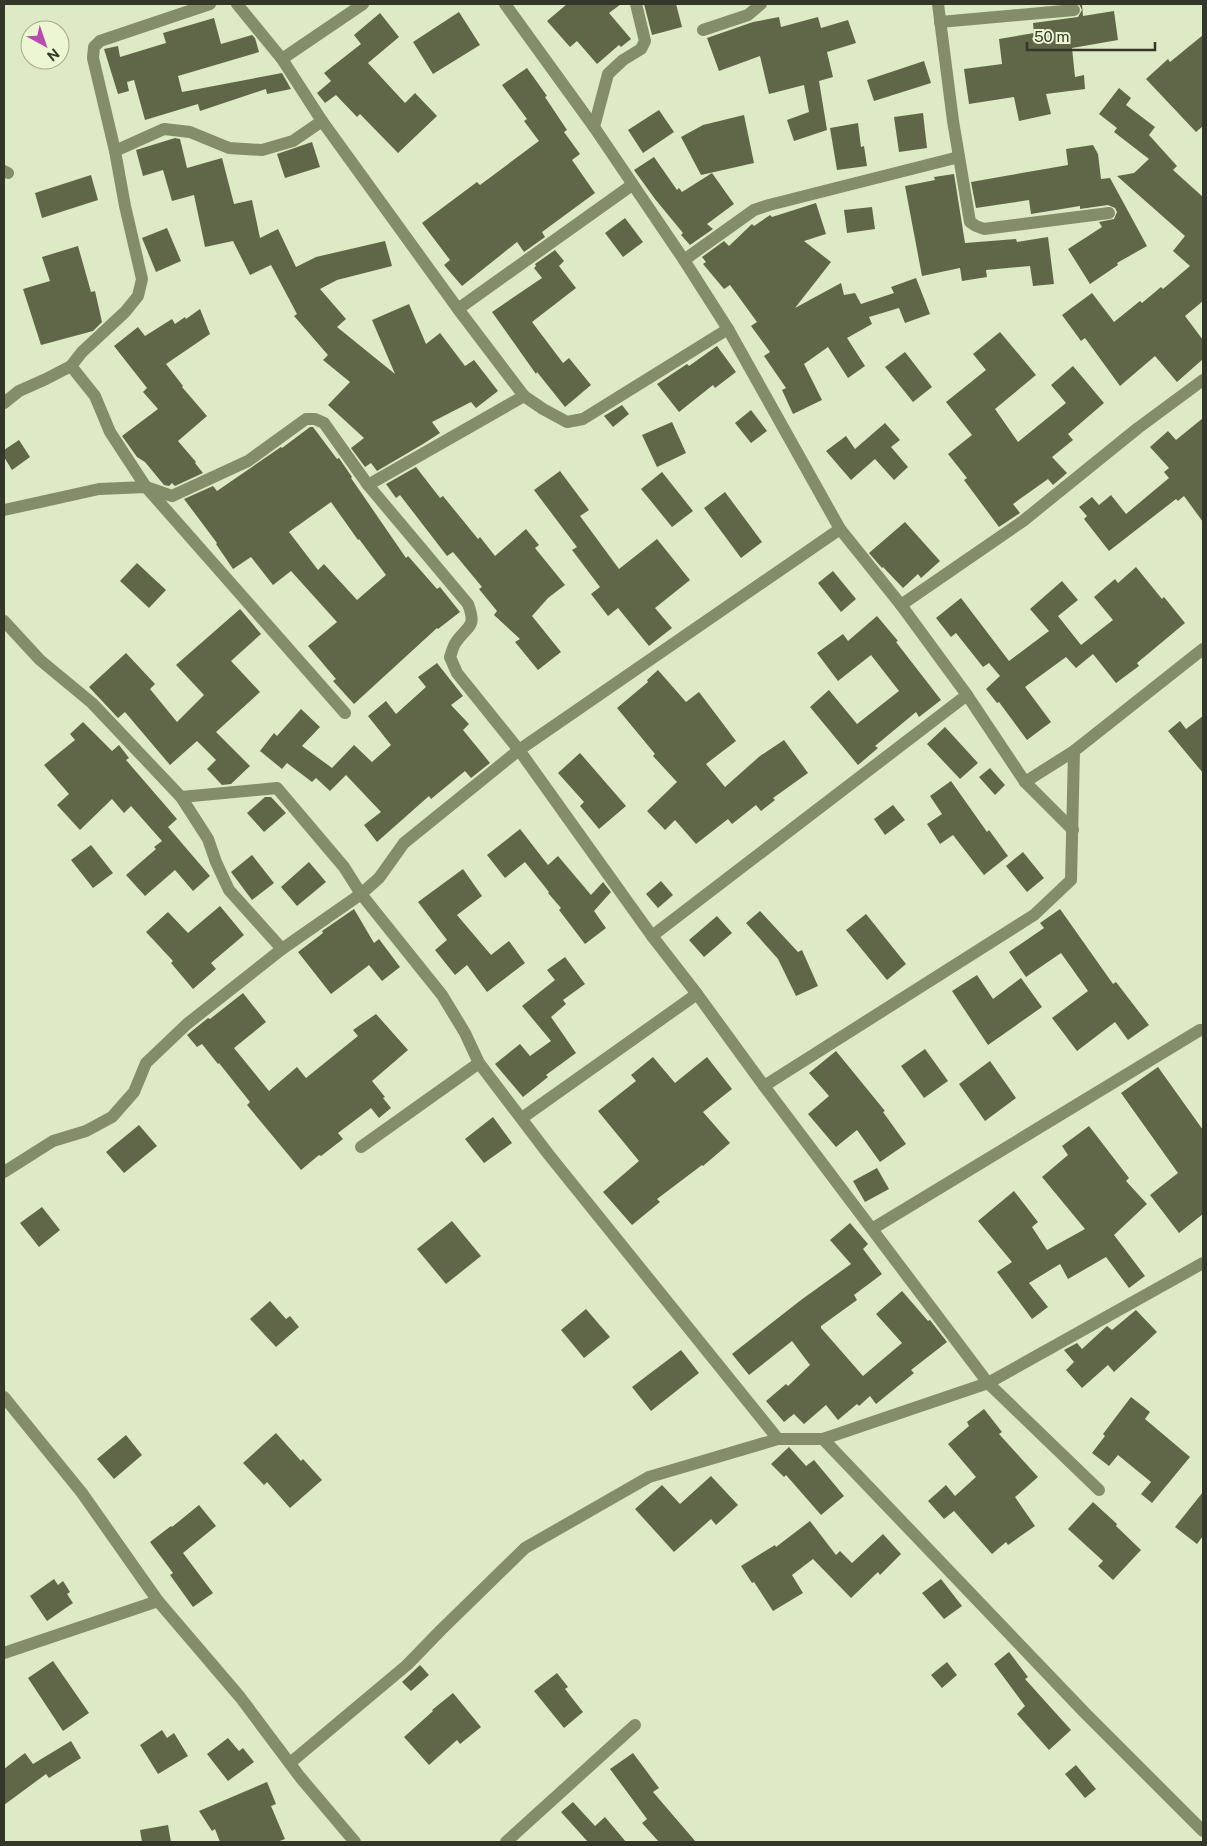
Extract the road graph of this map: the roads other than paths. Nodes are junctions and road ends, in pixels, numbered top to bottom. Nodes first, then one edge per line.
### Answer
1 (210, 4) edge
2 (237, 4) edge
3 (363, 4) edge
4 (505, 4) edge
5 (636, 4) edge
6 (761, 4) edge
7 (938, 4) edge
8 (1074, 10) dead end
9 (940, 22) junction
10 (703, 30) dead end
11 (282, 59) junction
12 (322, 121) junction
13 (594, 127) junction
14 (115, 152) junction
15 (959, 157) junction
16 (632, 186) junction
17 (1109, 213) dead end
18 (684, 260) junction
19 (458, 309) junction
20 (728, 330) junction
21 (71, 366) junction
22 (1203, 380) edge
23 (524, 396) junction
24 (4, 403) edge
25 (368, 485) junction
26 (146, 487) junction
27 (4, 510) edge
28 (840, 529) junction
29 (901, 604) junction
30 (4, 621) edge
31 (1203, 648) edge
32 (967, 695) junction
33 (345, 713) dead end
34 (520, 750) junction
35 (1074, 751) junction
36 (1025, 782) junction
37 (181, 797) junction
38 (1072, 830) junction
39 (360, 894) junction
40 (652, 936) junction
41 (282, 949) junction
42 (697, 994) junction
43 (1203, 1030) edge
44 (479, 1063) junction
45 (764, 1086) junction
46 (522, 1118) junction
47 (361, 1147) dead end
48 (4, 1172) edge
49 (872, 1229) junction
50 (1203, 1263) edge
51 (988, 1383) junction
52 (4, 1397) edge
53 (823, 1438) junction
54 (778, 1439) junction
55 (1099, 1490) dead end
56 (158, 1601) junction
57 (4, 1653) edge
58 (635, 1725) dead end
59 (290, 1763) junction
60 (1203, 1831) edge
61 (355, 1842) edge
62 (506, 1842) edge

1 - 14 street
2 - 11 street
3 - 11 street
4 - 13 street
5 - 13 street
6 - 10 street
7 - 9 street
8 - 9 street
9 - 15 street
11 - 12 street
12 - 14 street
12 - 19 street
13 - 16 street
14 - 21 street
15 - 17 street
15 - 18 street
16 - 18 street
16 - 19 street
18 - 20 street
19 - 23 street
20 - 23 street
20 - 28 street
21 - 24 street
21 - 26 street
22 - 29 street
23 - 25 street
25 - 26 street
25 - 34 street
26 - 27 street
26 - 33 street
28 - 29 street
28 - 34 street
29 - 32 street
30 - 37 street
31 - 35 street
32 - 36 street
32 - 40 street
34 - 39 street
34 - 40 street
35 - 36 street
35 - 38 street
36 - 38 street
37 - 39 street
37 - 41 street
38 - 45 street
39 - 41 street
39 - 44 street
40 - 42 street
41 - 48 street
42 - 45 street
42 - 46 street
43 - 49 street
44 - 46 street
44 - 47 street
45 - 49 street
46 - 54 street
49 - 51 street
50 - 51 street
51 - 53 street
51 - 55 street
52 - 56 street
53 - 54 street
53 - 60 street
54 - 59 street
56 - 57 street
56 - 59 street
58 - 62 street
59 - 61 street

